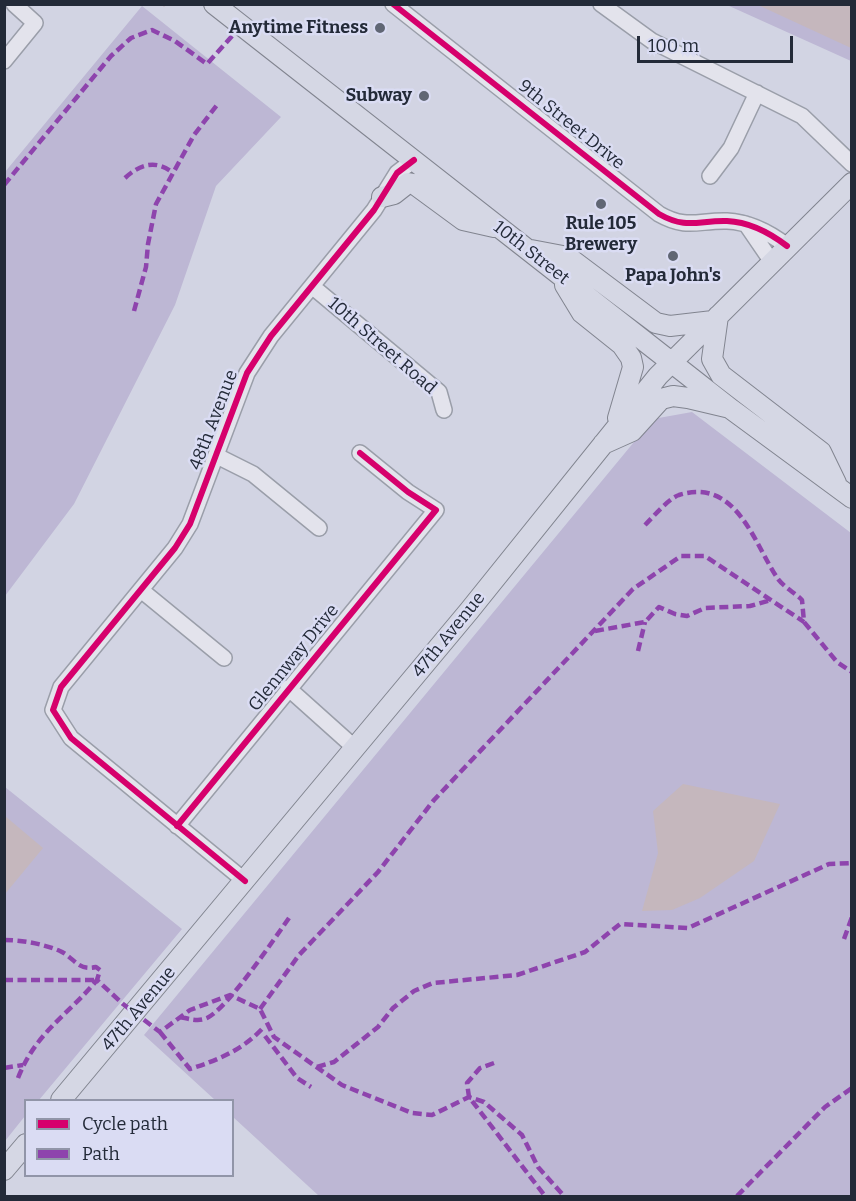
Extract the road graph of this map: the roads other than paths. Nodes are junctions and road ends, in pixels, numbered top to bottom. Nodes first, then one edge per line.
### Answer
1 (14, 4) edge
2 (214, 4) edge
3 (393, 4) edge
4 (601, 4) edge
5 (4, 61) edge
6 (757, 93) junction
7 (414, 160) junction
8 (852, 164) edge
9 (711, 176) dead end
10 (852, 183) edge
11 (382, 197) junction
12 (746, 224) junction
13 (500, 228) junction
14 (787, 246) junction
15 (526, 249) junction
16 (772, 262) junction
17 (559, 275) junction
18 (313, 287) junction
19 (716, 318) junction
20 (672, 361) junction
21 (731, 409) junction
22 (444, 410) dead end
23 (616, 425) junction
24 (601, 445) junction
25 (360, 453) dead end
26 (217, 456) junction
27 (845, 493) edge
28 (319, 528) dead end
29 (141, 590) junction
30 (224, 658) dead end
31 (288, 688) junction
32 (355, 748) junction
33 (177, 826) junction
34 (245, 881) junction
35 (63, 1099) edge
36 (24, 1146) edge
37 (4, 1170) edge

1 - 5 street
2 - 7 main road, 10th Street
3 - 12 street, 9th Street Drive
4 - 6 street
6 - 8 street
6 - 9 street
7 - 11 street, 48th Avenue
7 - 13 main road, 10th Street
10 - 14 main road, 47th Avenue
11 - 13 main road
11 - 18 street, 48th Avenue
12 - 14 street, 9th Street Drive
12 - 16 street
13 - 15 main road, 10th Street
14 - 16 main road, 47th Avenue
15 - 17 main road, 10th Street
15 - 19 main road
16 - 19 main road, 47th Avenue
17 - 20 main road, 10th Street
17 - 23 main road
18 - 22 street, 10th Street Road
18 - 26 street, 48th Avenue
19 - 20 main road, 47th Avenue
19 - 27 main road
20 - 21 main road, 10th Street
20 - 23 main road, 47th Avenue
21 - 24 main road
21 - 27 main road, 10th Street
23 - 24 main road, 47th Avenue
24 - 32 main road, 47th Avenue
25 - 31 street, Glennway Drive
26 - 28 street
26 - 29 street, 48th Avenue
29 - 30 street
29 - 33 street, 48th Avenue
31 - 32 street
31 - 33 street, Glennway Drive
32 - 34 main road, 47th Avenue
33 - 34 street
34 - 35 main road, 47th Avenue
36 - 37 main road

